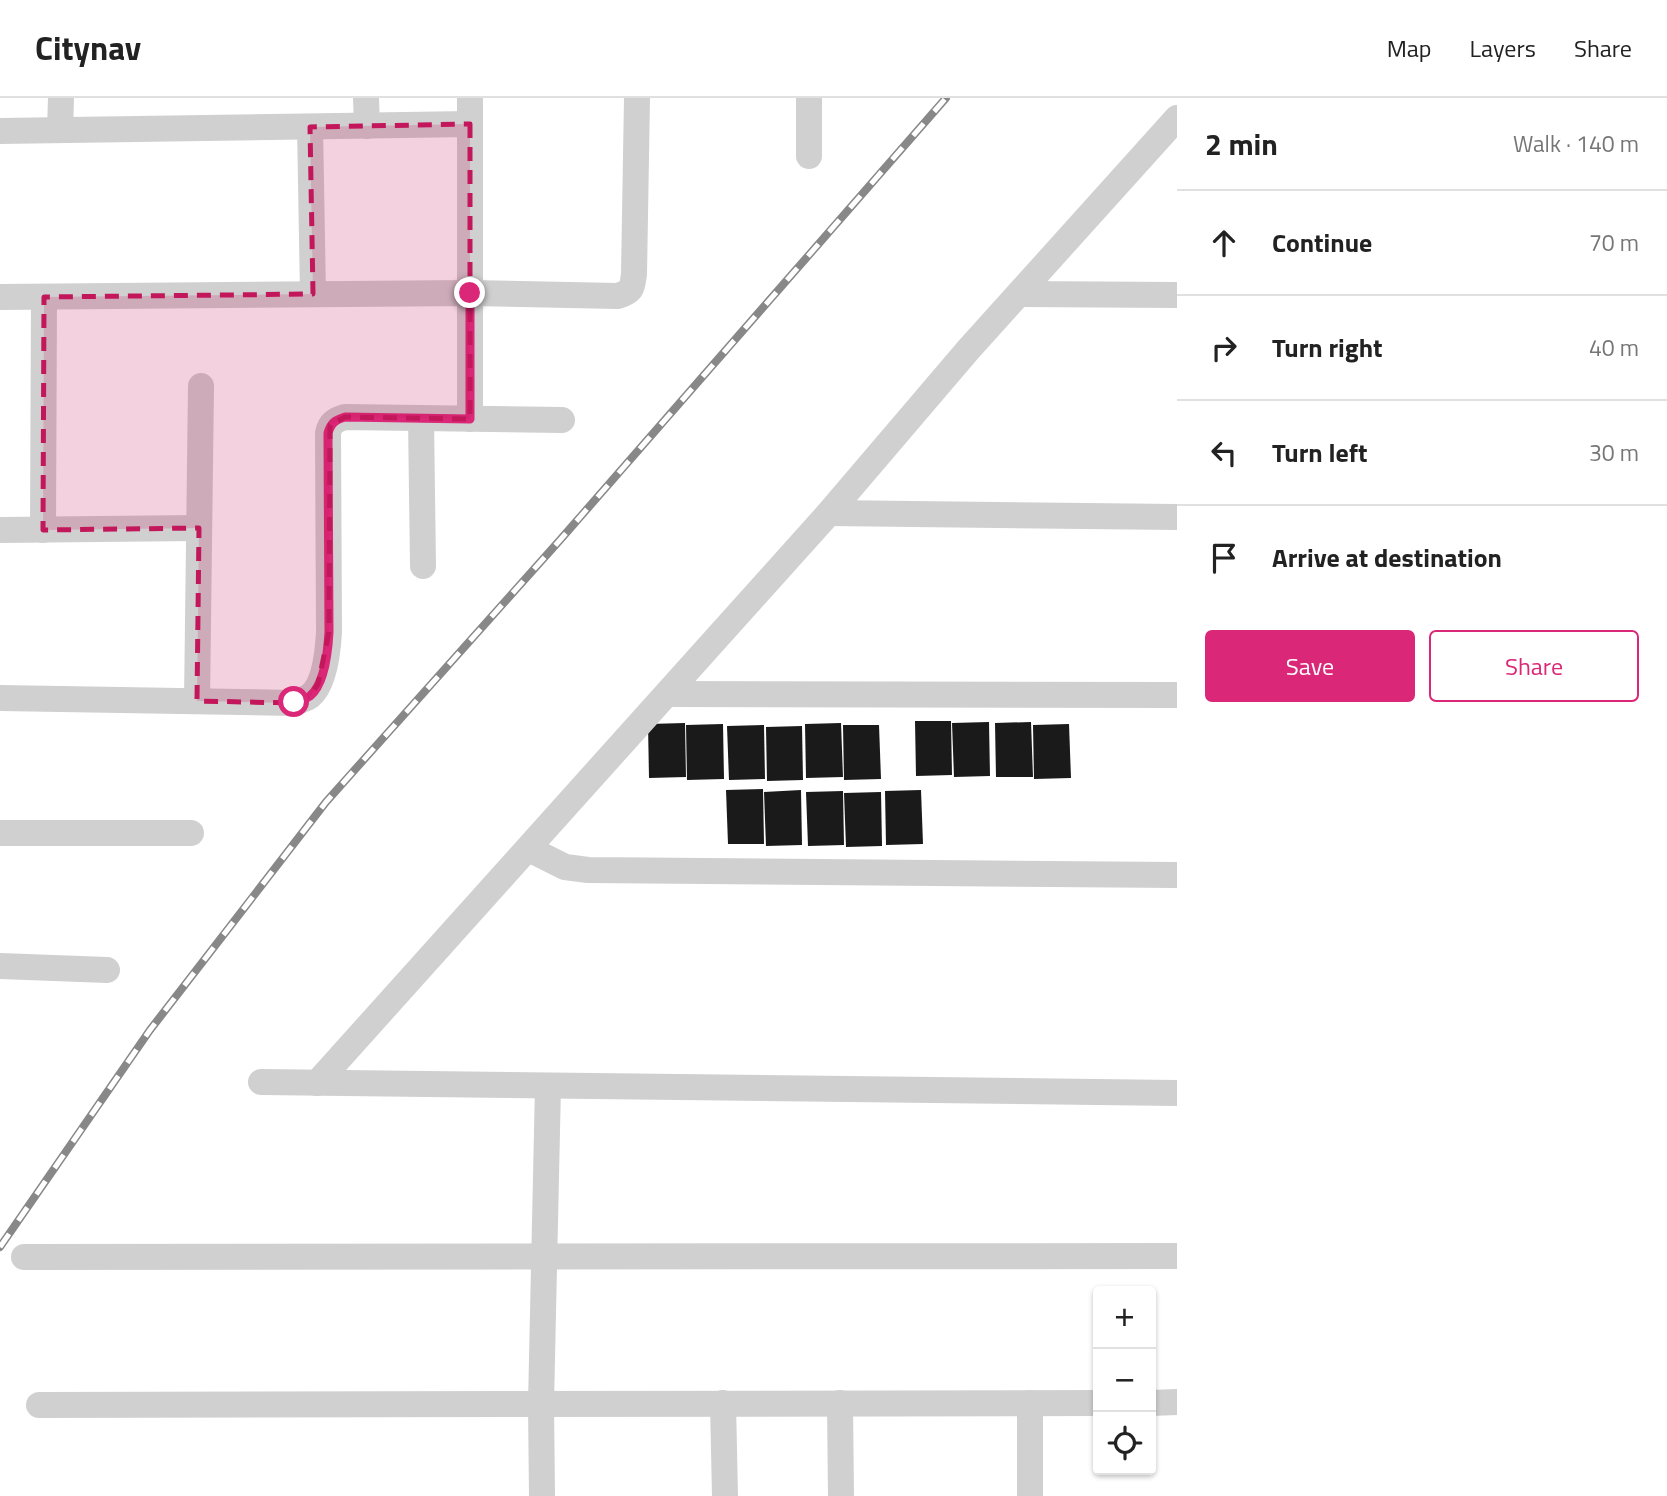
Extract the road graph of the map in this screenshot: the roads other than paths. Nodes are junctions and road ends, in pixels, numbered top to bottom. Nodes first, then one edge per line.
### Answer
1 (61, 98) edge
2 (366, 98) edge
3 (470, 98) edge
4 (637, 98) edge
5 (808, 98) edge
6 (1177, 118) edge
7 (470, 124) junction
8 (367, 126) junction
9 (310, 127) junction
10 (61, 130) junction
11 (0, 131) edge
12 (808, 156) dead end
13 (470, 293) junction
14 (1019, 293) junction
15 (313, 294) junction
16 (1177, 295) edge
17 (44, 297) junction
18 (0, 298) edge
19 (201, 386) dead end
20 (421, 418) junction
21 (470, 419) junction
22 (562, 421) dead end
23 (829, 513) junction
24 (1177, 517) edge
25 (199, 528) junction
26 (0, 530) edge
27 (43, 530) junction
28 (423, 566) dead end
29 (667, 694) junction
30 (1177, 695) edge
31 (0, 698) edge
32 (197, 701) junction
33 (191, 832) dead end
34 (0, 833) edge
35 (529, 849) junction
36 (1177, 875) edge
37 (0, 965) edge
38 (107, 971) dead end
39 (261, 1082) dead end
40 (317, 1083) junction
41 (548, 1086) junction
42 (1177, 1093) edge
43 (24, 1256) dead end
44 (544, 1256) junction
45 (1177, 1256) edge
46 (1177, 1402) edge
47 (723, 1403) junction
48 (840, 1403) junction
49 (1030, 1403) junction
50 (1093, 1403) edge
51 (1156, 1403) edge
52 (541, 1404) junction
53 (39, 1405) dead end
54 (542, 1496) edge
55 (725, 1496) edge
56 (841, 1496) edge
57 (1030, 1496) edge

1 - 10 street
2 - 8 street
3 - 7 street
4 - 13 street
5 - 12 street
6 - 14 street
7 - 8 street
7 - 13 street
8 - 9 street
9 - 10 street
9 - 15 street
10 - 11 street
13 - 15 street
13 - 21 street
14 - 16 street
14 - 23 street
15 - 17 street
17 - 18 street
17 - 27 street
19 - 25 street
20 - 21 street
20 - 28 street
20 - 32 street
21 - 22 street
23 - 24 street
23 - 29 street
25 - 27 street
25 - 32 street
26 - 27 street
29 - 30 street
29 - 35 street
31 - 32 street
33 - 34 street
35 - 36 street
35 - 40 street
37 - 38 street
39 - 40 street
40 - 41 street
41 - 42 street
41 - 44 street
43 - 44 street
44 - 45 street
44 - 52 street
46 - 51 street
47 - 48 street
47 - 52 street
47 - 55 street
48 - 49 street
48 - 56 street
49 - 50 street
49 - 57 street
52 - 53 street
52 - 54 street

